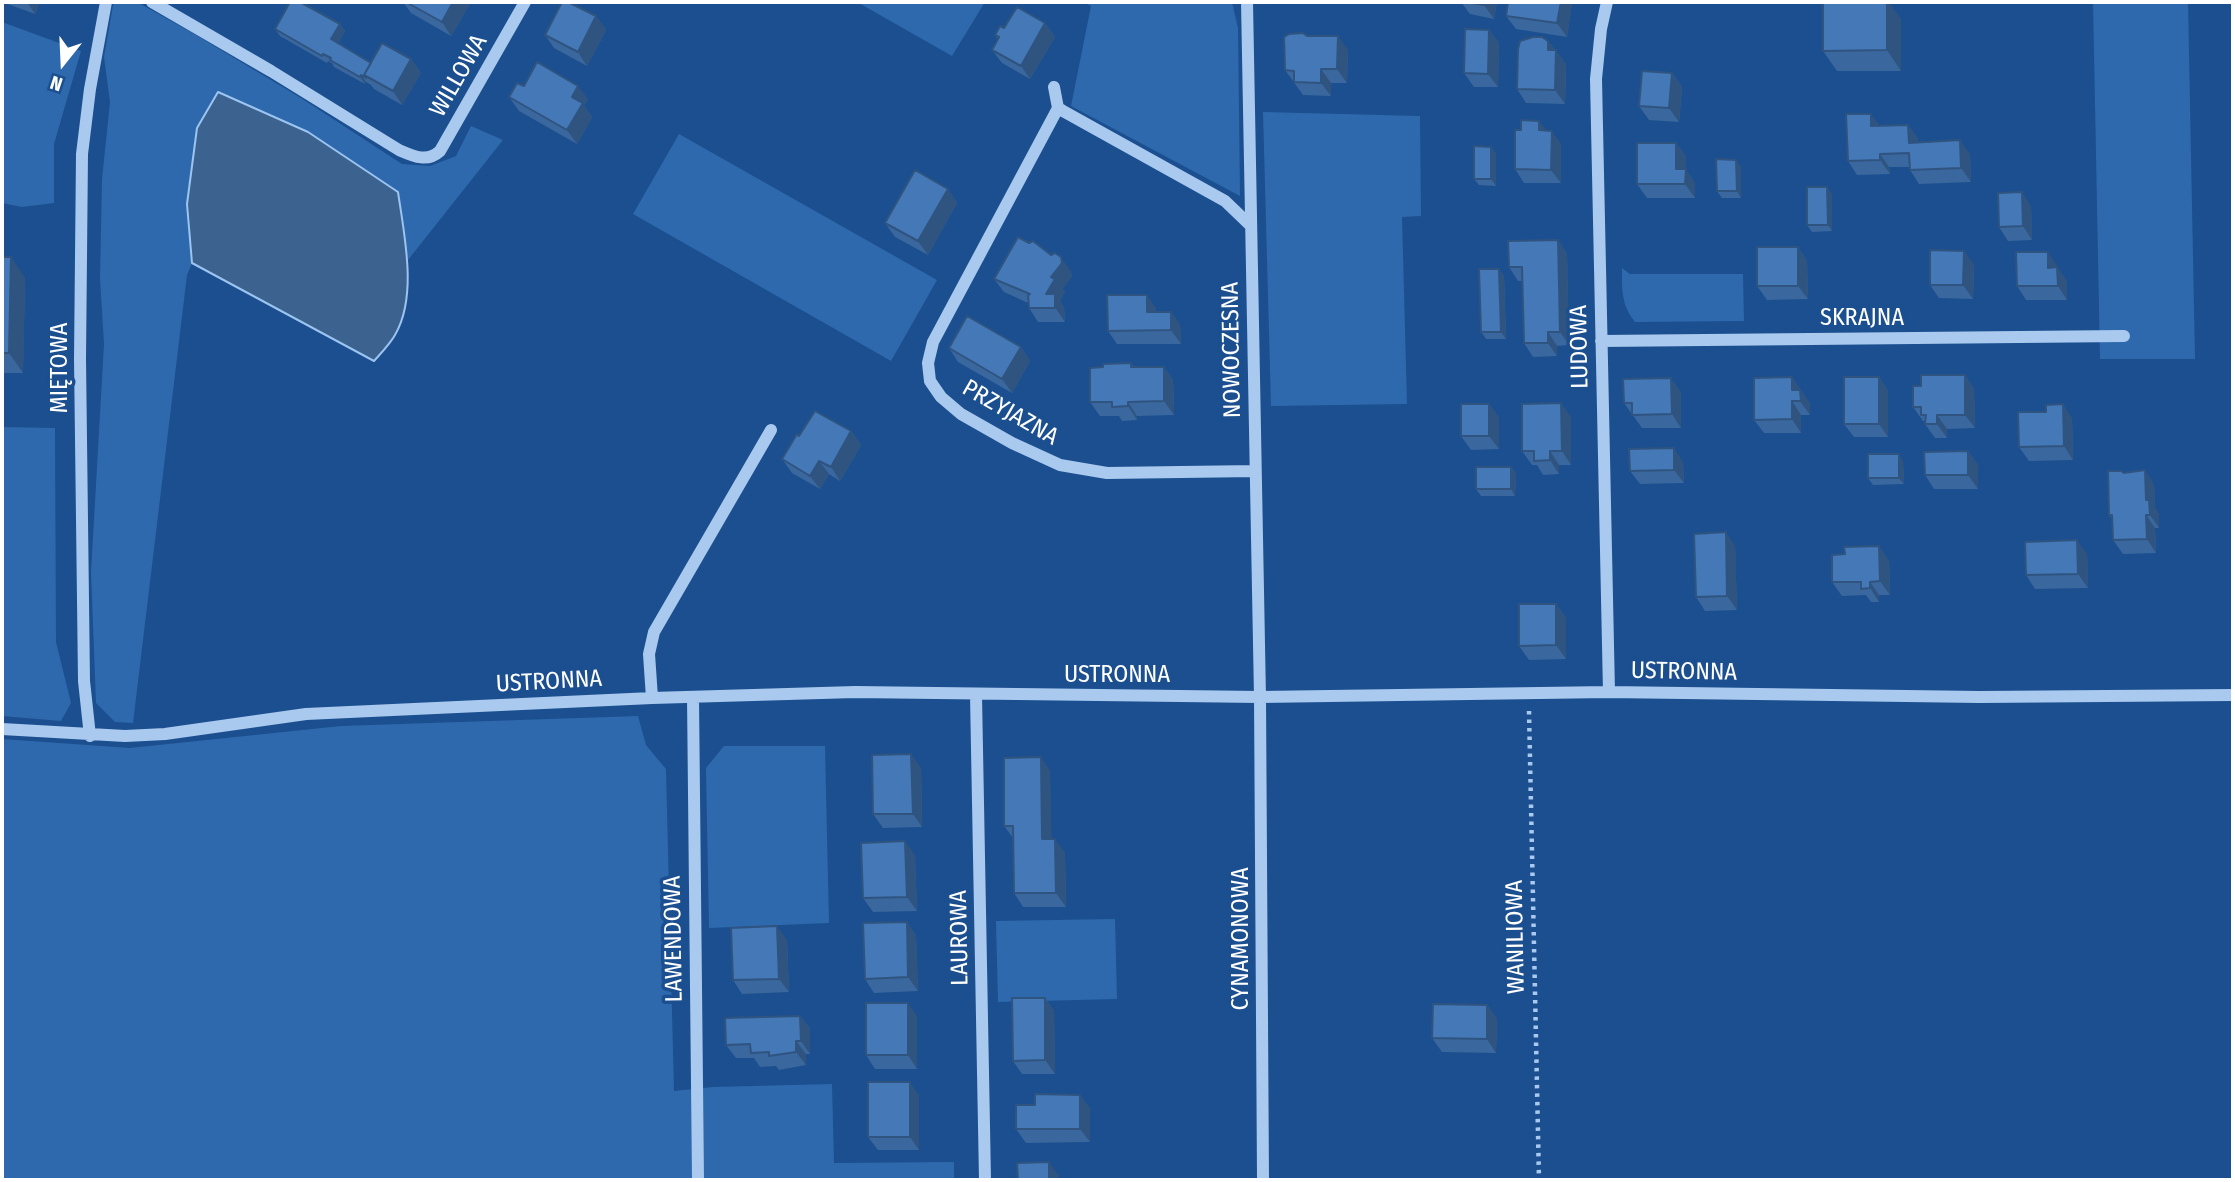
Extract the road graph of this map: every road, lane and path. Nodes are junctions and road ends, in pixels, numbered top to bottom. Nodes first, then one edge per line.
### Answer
1 (106, 2) edge
2 (152, 2) edge
3 (525, 2) edge
4 (1247, 2) edge
5 (1606, 2) edge
6 (1054, 87) dead end
7 (1058, 108) junction
8 (1251, 226) junction
9 (2124, 336) dead end
10 (1601, 341) junction
11 (771, 430) dead end
12 (1255, 471) junction
13 (1609, 692) junction
14 (1528, 693) junction
15 (976, 695) junction
16 (2233, 695) edge
17 (1260, 697) junction
18 (652, 698) junction
19 (693, 698) junction
20 (2, 729) edge
21 (90, 736) junction
22 (698, 1180) edge
23 (985, 1180) edge
24 (1263, 1180) edge
25 (1539, 1180) edge

1 - 21 street, MIĘTOWA
2 - 3 street, WILLOWA
4 - 8 street, NOWOCZESNA
5 - 10 street, LUDOWA
6 - 7 street
7 - 8 street
7 - 12 street, PRZYJAZNA
8 - 12 street, NOWOCZESNA
9 - 10 street, SKRAJNA
10 - 13 street, LUDOWA
11 - 18 street
12 - 17 street, NOWOCZESNA
13 - 14 street, USTRONNA
13 - 16 street, USTRONNA
14 - 17 street, USTRONNA
14 - 25 path, WANILIOWA
15 - 17 street, USTRONNA
15 - 19 street, USTRONNA
15 - 23 street, LAUROWA
17 - 24 street, CYNAMONOWA
18 - 19 street, USTRONNA
18 - 21 street, USTRONNA
19 - 22 street, LAWENDOWA
20 - 21 street, USTRONNA

